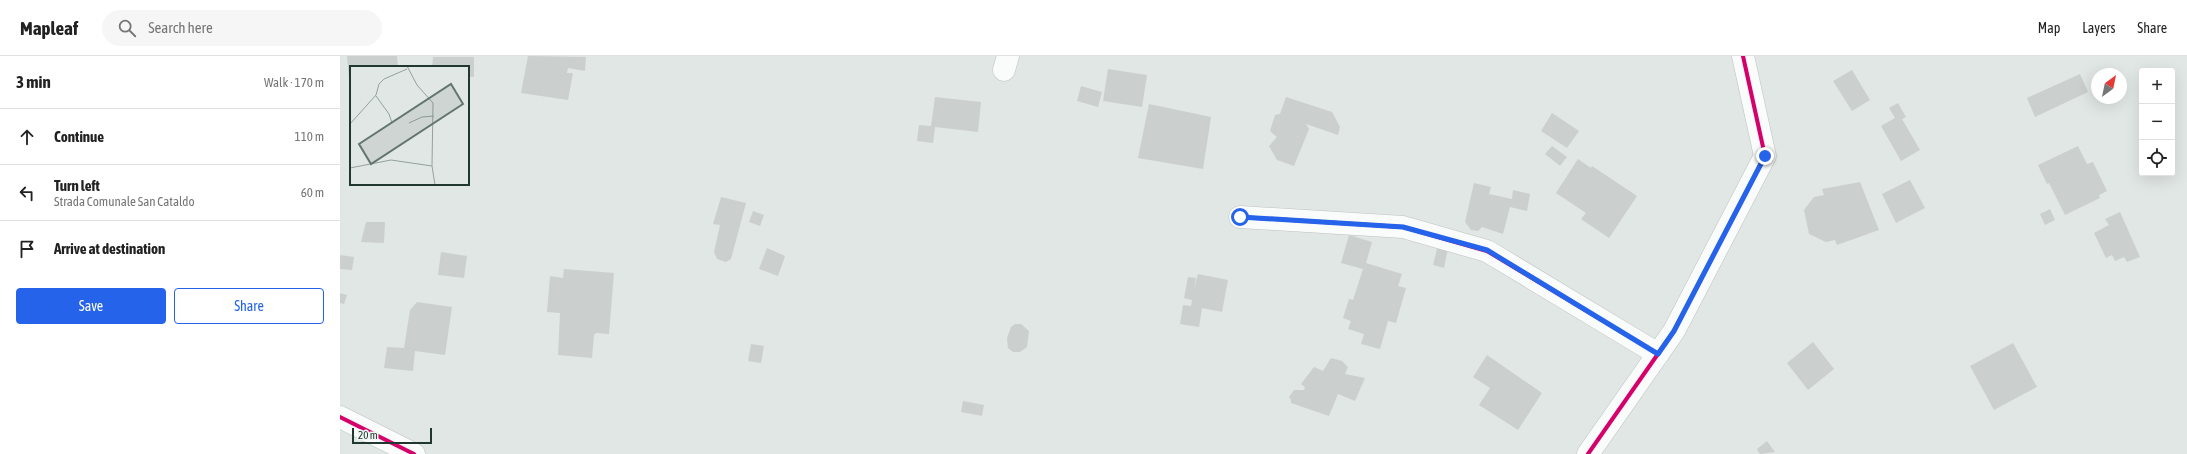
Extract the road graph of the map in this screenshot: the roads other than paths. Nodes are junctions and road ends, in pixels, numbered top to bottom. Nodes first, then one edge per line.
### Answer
1 (1743, 56) edge
2 (1240, 217) dead end
3 (1658, 354) junction
4 (340, 417) edge
5 (414, 454) edge
6 (1588, 454) edge

1 - 3 street
2 - 3 street
3 - 6 street
4 - 5 street

